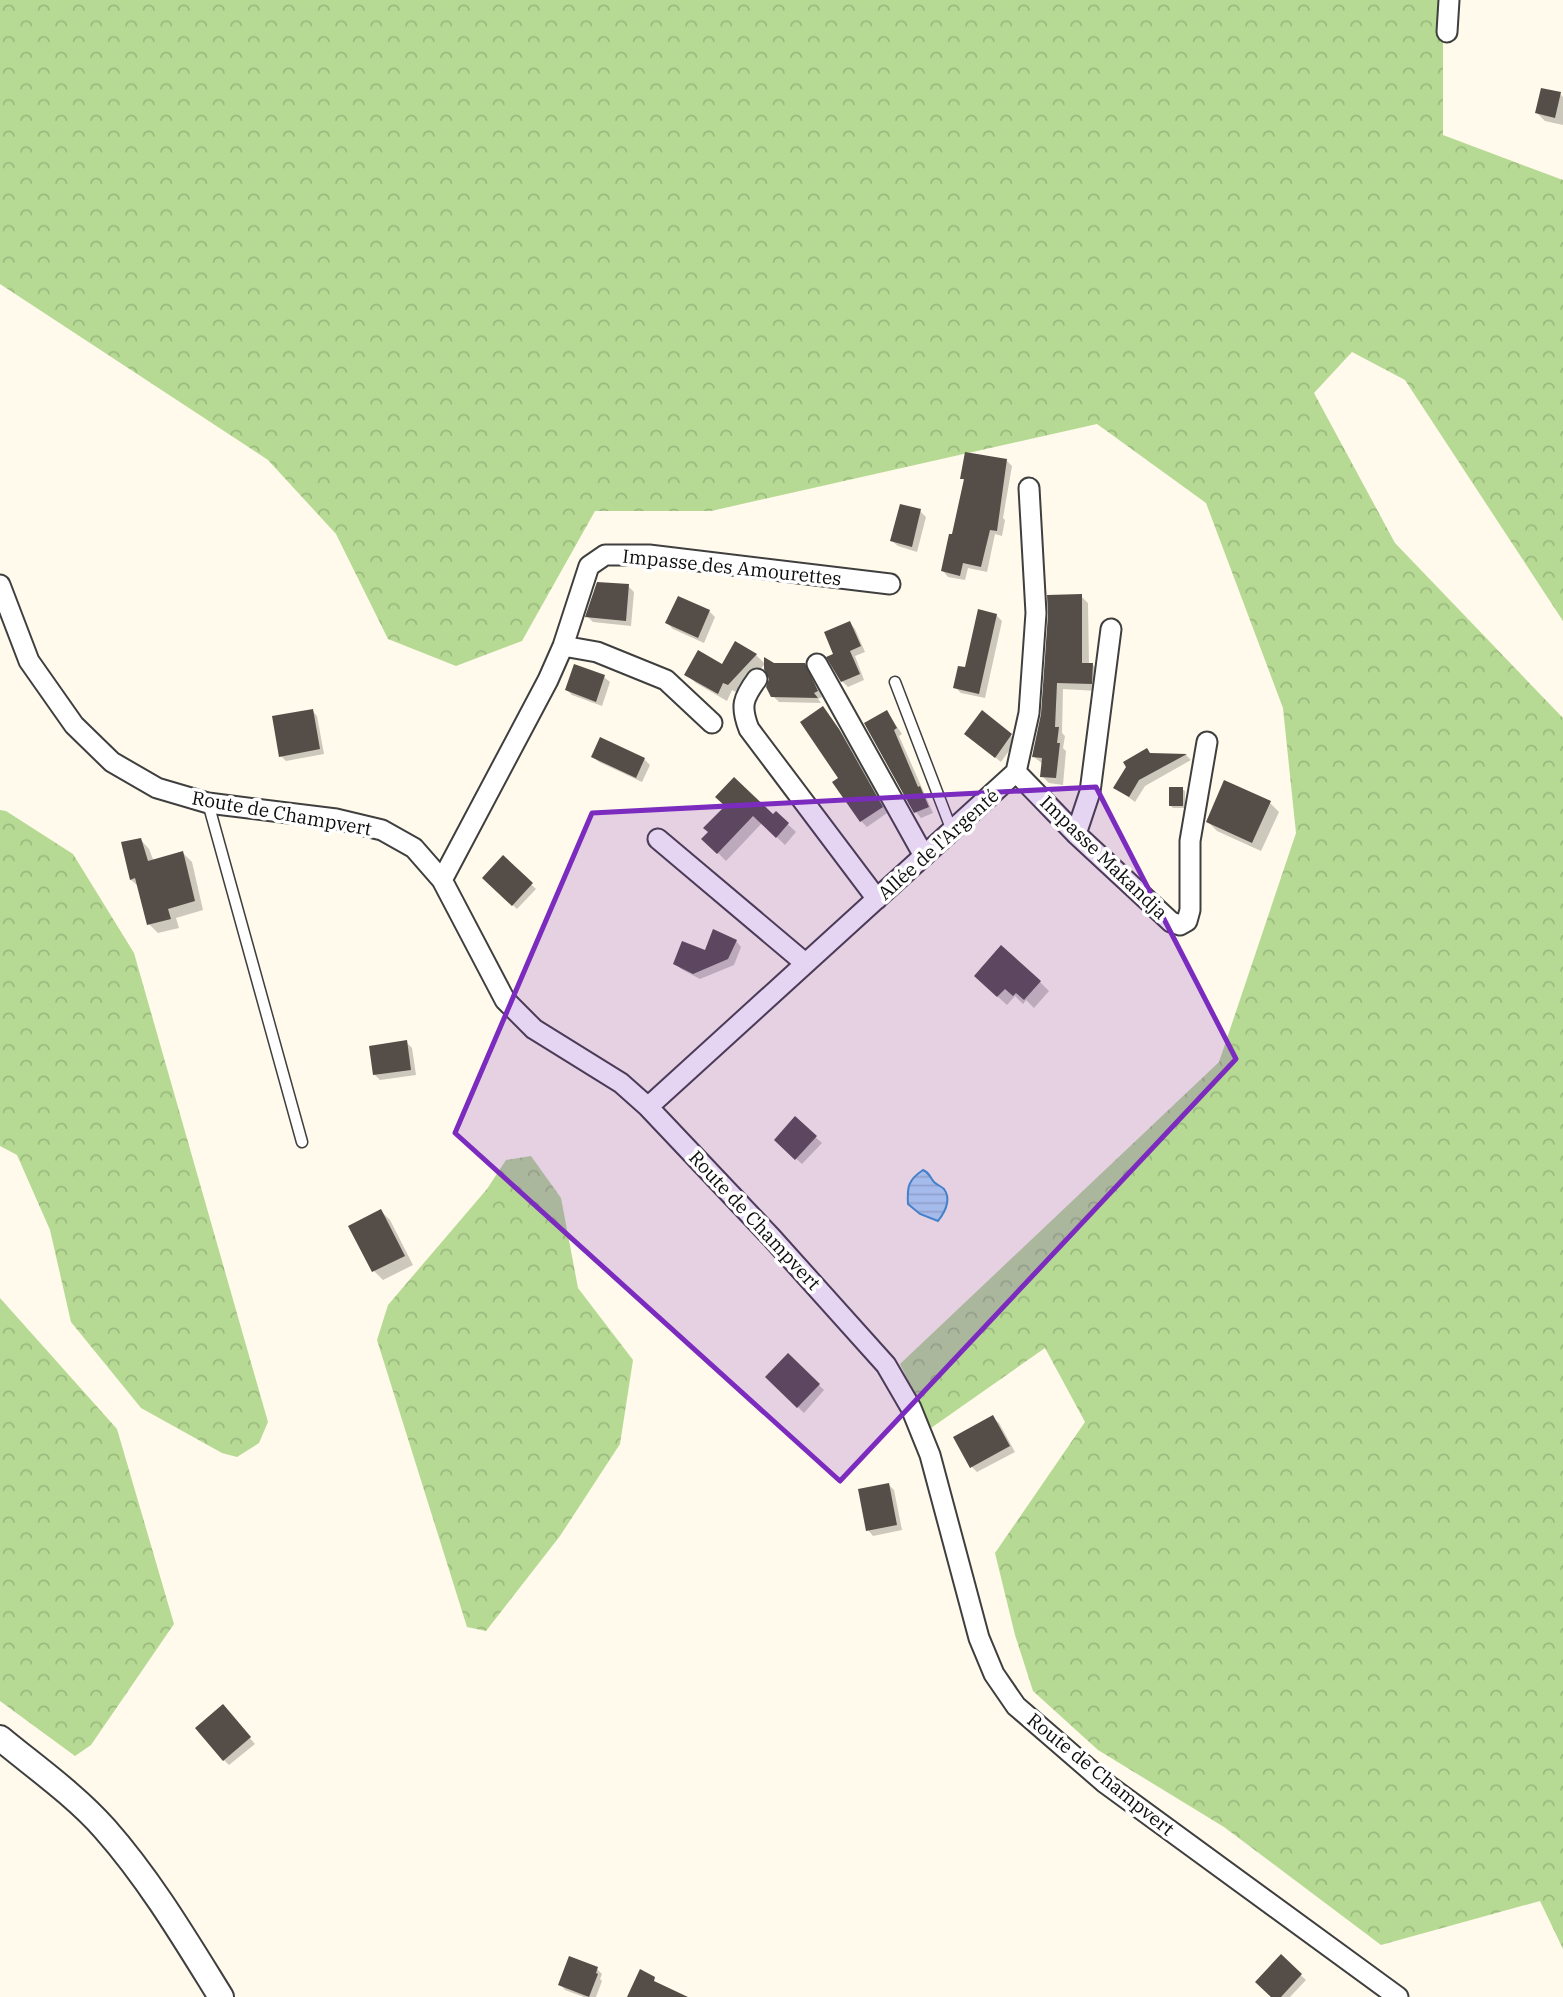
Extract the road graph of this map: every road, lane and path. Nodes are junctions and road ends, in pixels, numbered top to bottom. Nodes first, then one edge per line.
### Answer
1 (1449, 0) edge
2 (1447, 32) dead end
3 (1029, 488) dead end
4 (890, 584) dead end
5 (0, 585) edge
6 (1111, 629) dead end
7 (564, 646) junction
8 (817, 664) dead end
9 (757, 679) dead end
10 (895, 682) dead end
11 (712, 723) dead end
12 (1207, 742) dead end
13 (1016, 772) junction
14 (208, 803) junction
15 (951, 831) junction
16 (1076, 834) junction
17 (658, 839) dead end
18 (924, 856) junction
19 (442, 880) junction
20 (877, 899) junction
21 (805, 963) junction
22 (648, 1107) junction
23 (302, 1142) dead end
24 (0, 1738) edge
25 (221, 1997) edge
26 (1398, 1997) edge

1 - 2 street
3 - 13 street
4 - 7 street, Impasse des Amourettes
5 - 14 street, Route de Champvert
6 - 16 street
7 - 11 street
7 - 19 street, Impasse des Amourettes
8 - 18 street
9 - 20 street
10 - 15 lane
12 - 16 street, Impasse Makandja
13 - 15 street, Allée de l'Argenté
13 - 16 street, Impasse Makandja
14 - 19 street, Route de Champvert
14 - 23 lane
15 - 18 street, Allée de l'Argenté
17 - 21 street
18 - 20 street, Allée de l'Argenté
19 - 22 street, Route de Champvert
20 - 21 street, Allée de l'Argenté
21 - 22 street, Allée de l'Argenté
22 - 26 street, Route de Champvert
24 - 25 street

